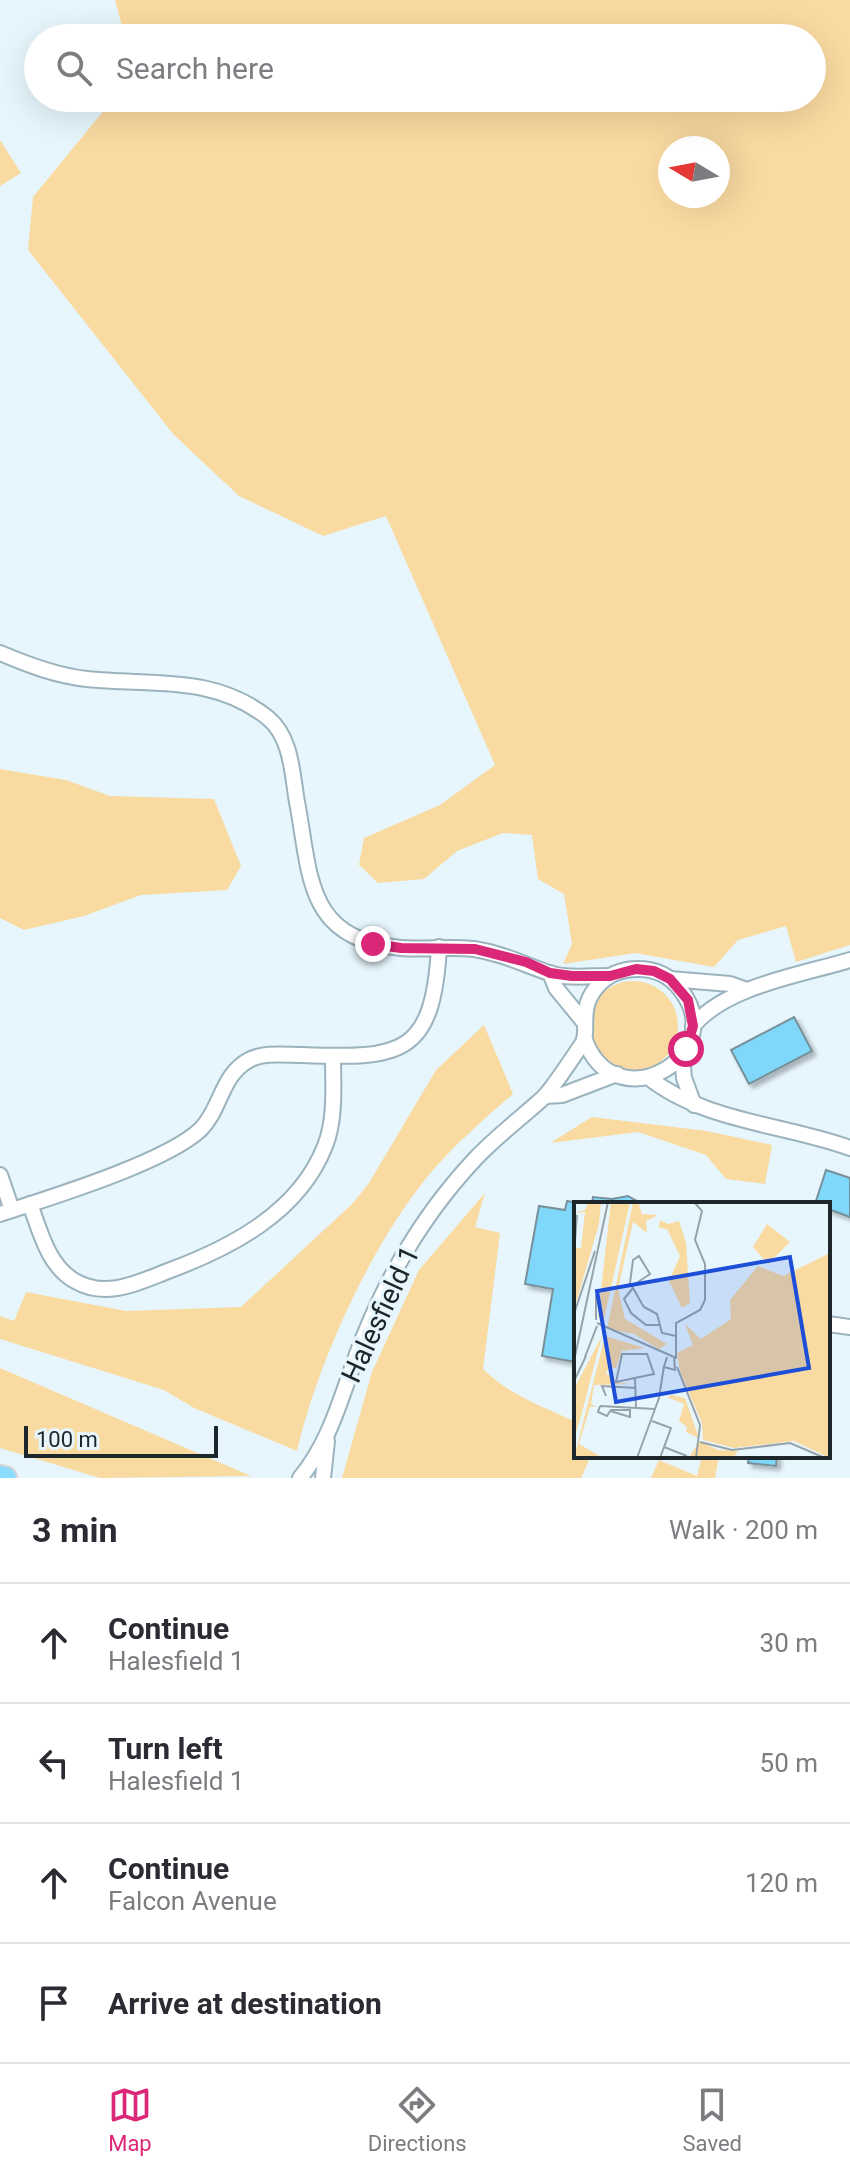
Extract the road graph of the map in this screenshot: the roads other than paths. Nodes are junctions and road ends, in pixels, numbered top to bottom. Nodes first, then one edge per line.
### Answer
1 (0, 653) edge
2 (439, 947) junction
3 (850, 960) edge
4 (550, 973) junction
5 (610, 976) junction
6 (670, 979) junction
7 (744, 989) junction
8 (583, 1021) junction
9 (693, 1026) junction
10 (585, 1040) junction
11 (333, 1056) junction
12 (682, 1056) junction
13 (617, 1074) junction
14 (648, 1077) junction
15 (545, 1096) junction
16 (694, 1105) junction
17 (850, 1148) edge
18 (0, 1175) edge
19 (30, 1204) junction
20 (6, 1212) edge
21 (830, 1324) edge
22 (850, 1327) edge
23 (328, 1437) junction
24 (303, 1475) edge
25 (323, 1478) edge

1 - 2 street
2 - 4 street
2 - 11 street
3 - 7 street
4 - 5 street
4 - 8 street
5 - 6 street
5 - 8 street
6 - 7 street
6 - 9 street
7 - 9 street
8 - 10 street
9 - 12 street
10 - 13 street
10 - 15 street, Halesfield 1
11 - 19 street
11 - 19 street
12 - 14 street
12 - 16 street
13 - 14 street, Halesfield 1
13 - 15 street, Halesfield 1
14 - 16 street
15 - 23 street, Halesfield 1
16 - 17 street
18 - 20 street
19 - 20 street
21 - 22 street
23 - 24 street, Halesfield 1
23 - 25 street, Halesfield 1

